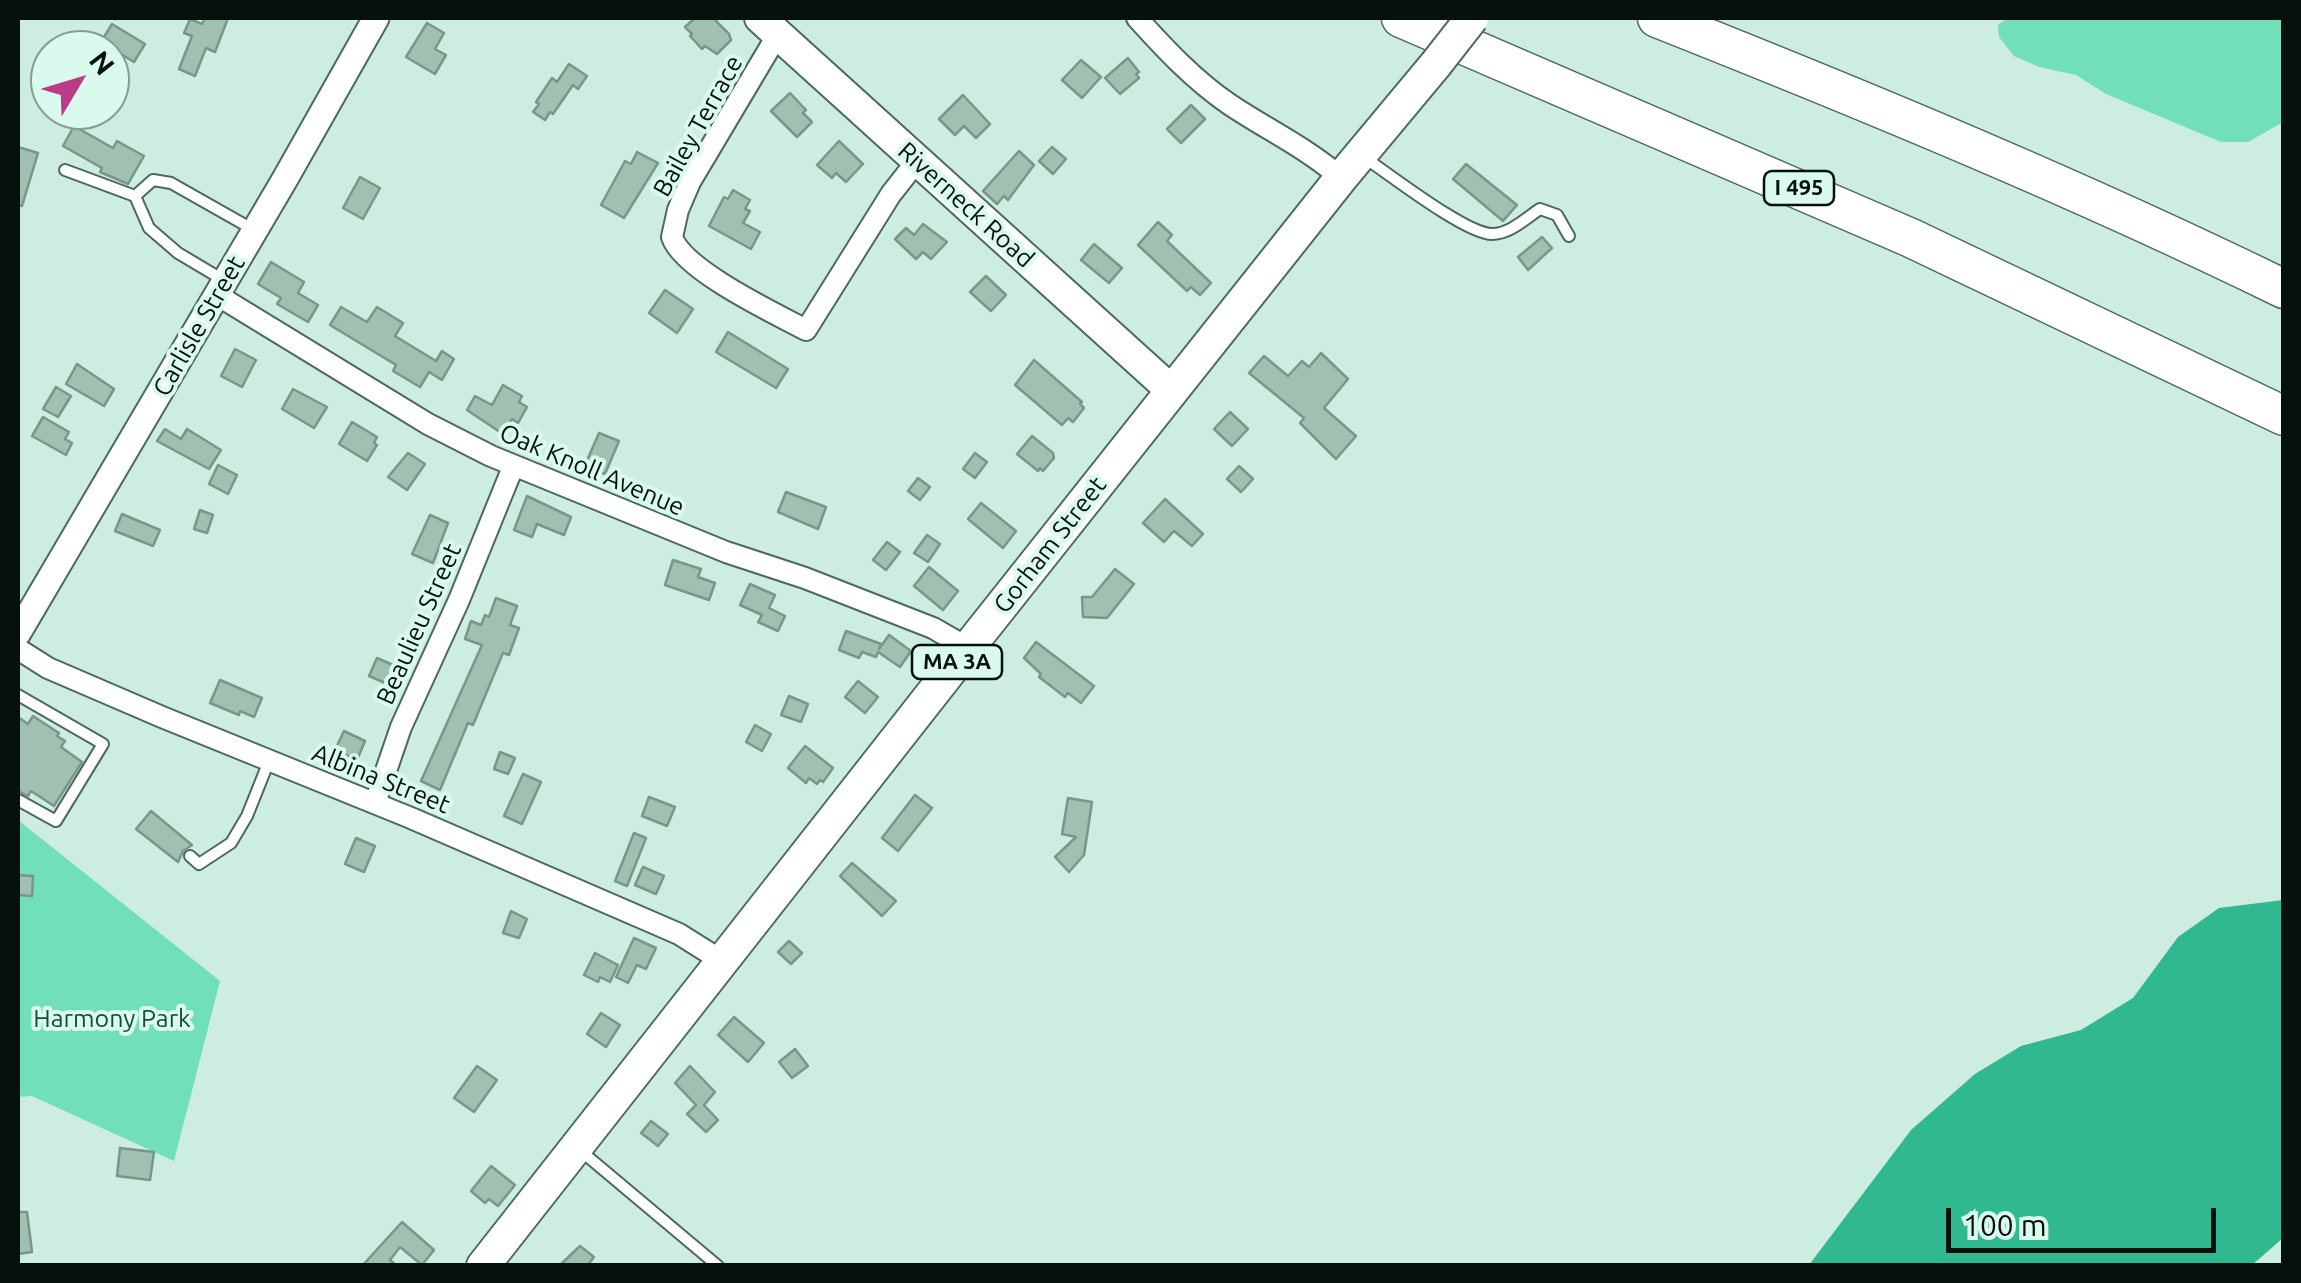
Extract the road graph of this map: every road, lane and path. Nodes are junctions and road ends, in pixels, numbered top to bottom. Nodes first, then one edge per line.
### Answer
1 (376, 18) edge
2 (1137, 18) edge
3 (1401, 18) edge
4 (1472, 18) edge
5 (1657, 18) edge
6 (769, 26) edge
7 (917, 161) junction
8 (1351, 166) junction
9 (64, 170) dead end
10 (135, 196) junction
11 (254, 231) junction
12 (1569, 236) dead end
13 (221, 288) junction
14 (2284, 289) edge
15 (1172, 392) junction
16 (2284, 416) edge
17 (513, 466) junction
18 (18, 633) edge
19 (968, 648) junction
20 (18, 649) edge
21 (18, 695) edge
22 (269, 761) junction
23 (18, 800) edge
24 (375, 803) junction
25 (190, 856) dead end
26 (722, 961) junction
27 (576, 1147) junction
28 (483, 1266) edge
29 (718, 1266) edge

1 - 11 street, Carlisle Street
2 - 8 street
3 - 16 highway, I 495
4 - 8 main road, Gorham Street / MA 3A, bridge
5 - 14 highway
6 - 7 main road, Riverneck Road
6 - 7 street, Bailey Terrace
7 - 15 main road, Riverneck Road
8 - 12 lane
8 - 15 main road, Gorham Street / MA 3A
9 - 10 lane
10 - 11 lane
10 - 13 lane
11 - 13 street, Carlisle Street
13 - 17 street, Oak Knoll Avenue
13 - 18 street, Carlisle Street
15 - 19 main road, Gorham Street / MA 3A
17 - 19 street, Oak Knoll Avenue
17 - 24 street, Beaulieu Street
19 - 26 main road, Gorham Street / MA 3A
20 - 22 street, Albina Street
21 - 23 lane
22 - 24 street, Albina Street
22 - 25 lane
24 - 26 street, Albina Street
26 - 27 main road, Gorham Street / MA 3A
27 - 28 main road, Gorham Street / MA 3A
27 - 29 lane

